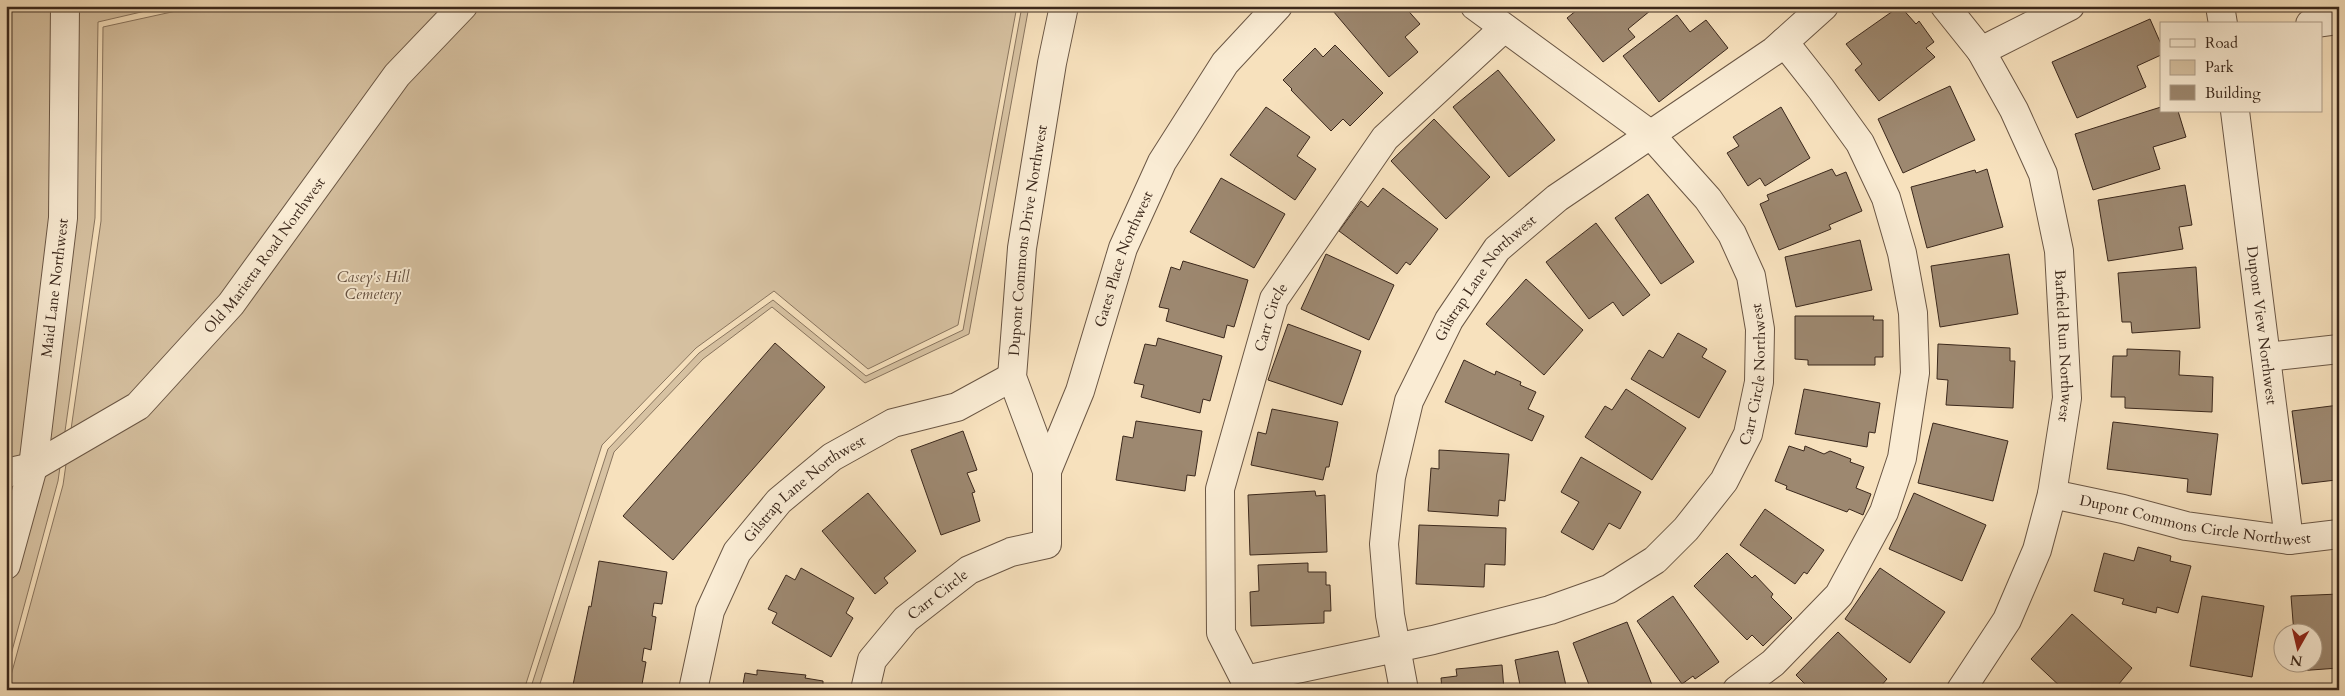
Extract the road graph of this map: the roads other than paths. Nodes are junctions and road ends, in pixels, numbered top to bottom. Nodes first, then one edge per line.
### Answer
1 (65, 6) edge
2 (463, 6) edge
3 (1064, 6) edge
4 (1278, 6) edge
5 (1475, 6) edge
6 (1824, 6) edge
7 (1945, 6) edge
8 (2070, 6) edge
9 (2220, 6) edge
10 (2339, 20) edge
11 (2223, 22) edge
12 (2322, 22) edge
13 (1504, 28) junction
14 (1784, 42) junction
15 (1980, 51) junction
16 (2235, 112) edge
17 (1650, 134) junction
18 (2339, 349) edge
19 (2267, 357) junction
20 (1012, 377) junction
21 (33, 467) junction
22 (1047, 471) junction
23 (6, 473) edge
24 (2052, 494) junction
25 (2339, 534) edge
26 (2289, 540) junction
27 (1047, 544) joint
28 (6, 565) edge
29 (1396, 648) junction
30 (1246, 685) edge
31 (693, 690) edge
32 (865, 690) edge
33 (1404, 690) edge
34 (1738, 690) edge
35 (1961, 690) edge

1 - 21 street, Maid Lane Northwest
2 - 21 street, Old Marietta Road Northwest
3 - 20 street, Dupont Commons Drive Northwest
4 - 22 street, Gates Place Northwest
5 - 13 street, Carr Circle Northwest
6 - 14 street, Gilstrap Lane Northwest
7 - 15 street, Barfield Run Northwest
8 - 15 street
9 - 11 street
10 - 12 street
13 - 17 street, Carr Circle Northwest
13 - 30 street, Carr Circle
14 - 17 street, Gilstrap Lane Northwest
14 - 34 street
15 - 24 street, Barfield Run Northwest
16 - 19 street, Dupont View Northwest
17 - 29 street, Gilstrap Lane Northwest
17 - 29 street, Carr Circle Northwest
18 - 19 street
19 - 26 street, Dupont View Northwest
20 - 22 street, Dupont Commons Drive Northwest
20 - 31 street, Gilstrap Lane Northwest
21 - 23 street, Old Marietta Road Northwest
21 - 28 street, Maid Lane Northwest
22 - 27 street, Gates Place Northwest
24 - 26 street, Dupont Commons Circle Northwest
24 - 35 street, Barfield Run Northwest
25 - 26 street, Dupont Commons Circle Northwest
27 - 32 street, Carr Circle
29 - 30 street, Carr Circle
29 - 33 street, Gilstrap Lane Northwest

